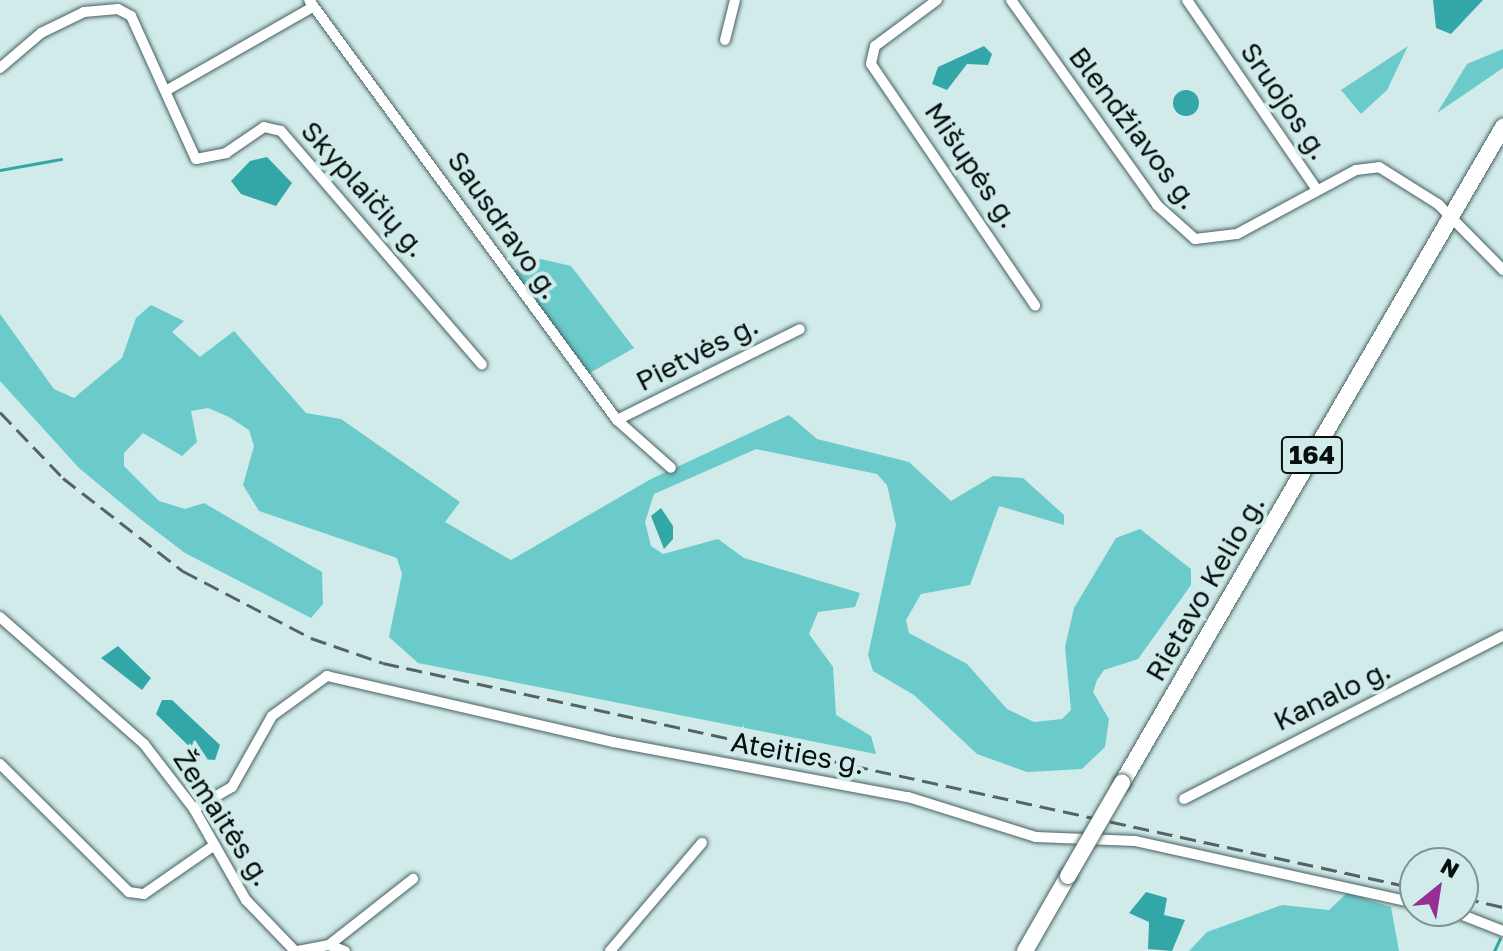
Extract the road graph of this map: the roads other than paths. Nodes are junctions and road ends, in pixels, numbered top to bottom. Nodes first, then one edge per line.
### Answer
1 (735, 0) edge
2 (937, 0) edge
3 (1011, 0) edge
4 (1187, 0) edge
5 (311, 4) edge
6 (725, 40) dead end
7 (0, 68) edge
8 (169, 89) junction
9 (1503, 127) edge
10 (1317, 190) junction
11 (1451, 217) junction
12 (1503, 270) edge
13 (1035, 305) dead end
14 (800, 329) dead end
15 (482, 365) dead end
16 (617, 420) junction
17 (671, 468) dead end
18 (0, 617) edge
19 (1503, 636) edge
20 (0, 764) edge
21 (1184, 799) dead end
22 (194, 809) junction
23 (702, 843) dead end
24 (213, 846) junction
25 (413, 879) dead end
26 (1399, 899) edge
27 (1479, 922) edge
28 (1503, 931) edge
29 (329, 945) junction
30 (297, 951) edge
31 (345, 951) edge
32 (610, 951) edge
33 (1025, 951) edge

1 - 6 street
2 - 13 street, Mišupės g.
3 - 10 street, Blendžiavos g.
4 - 10 street, Sruojos g.
5 - 8 street
5 - 16 street, Sausdravo g.
7 - 8 street, Skyplaičių g.
8 - 15 street, Skyplaičių g.
9 - 11 main road, Rietavo Kelio g. / 164
10 - 11 street, Blendžiavos g.
11 - 12 street
11 - 33 main road, Rietavo Kelio g. / 164, bridge
14 - 16 street, Pietvės g.
16 - 17 street, Sausdravo g.
18 - 22 street, Žemaitės g.
19 - 21 street, Kanalo g.
20 - 24 street
22 - 24 street, Žemaitės g.
22 - 26 street, Ateities g.
23 - 32 street
24 - 30 street, Žemaitės g.
25 - 29 street
27 - 28 street
29 - 30 street
29 - 31 street

